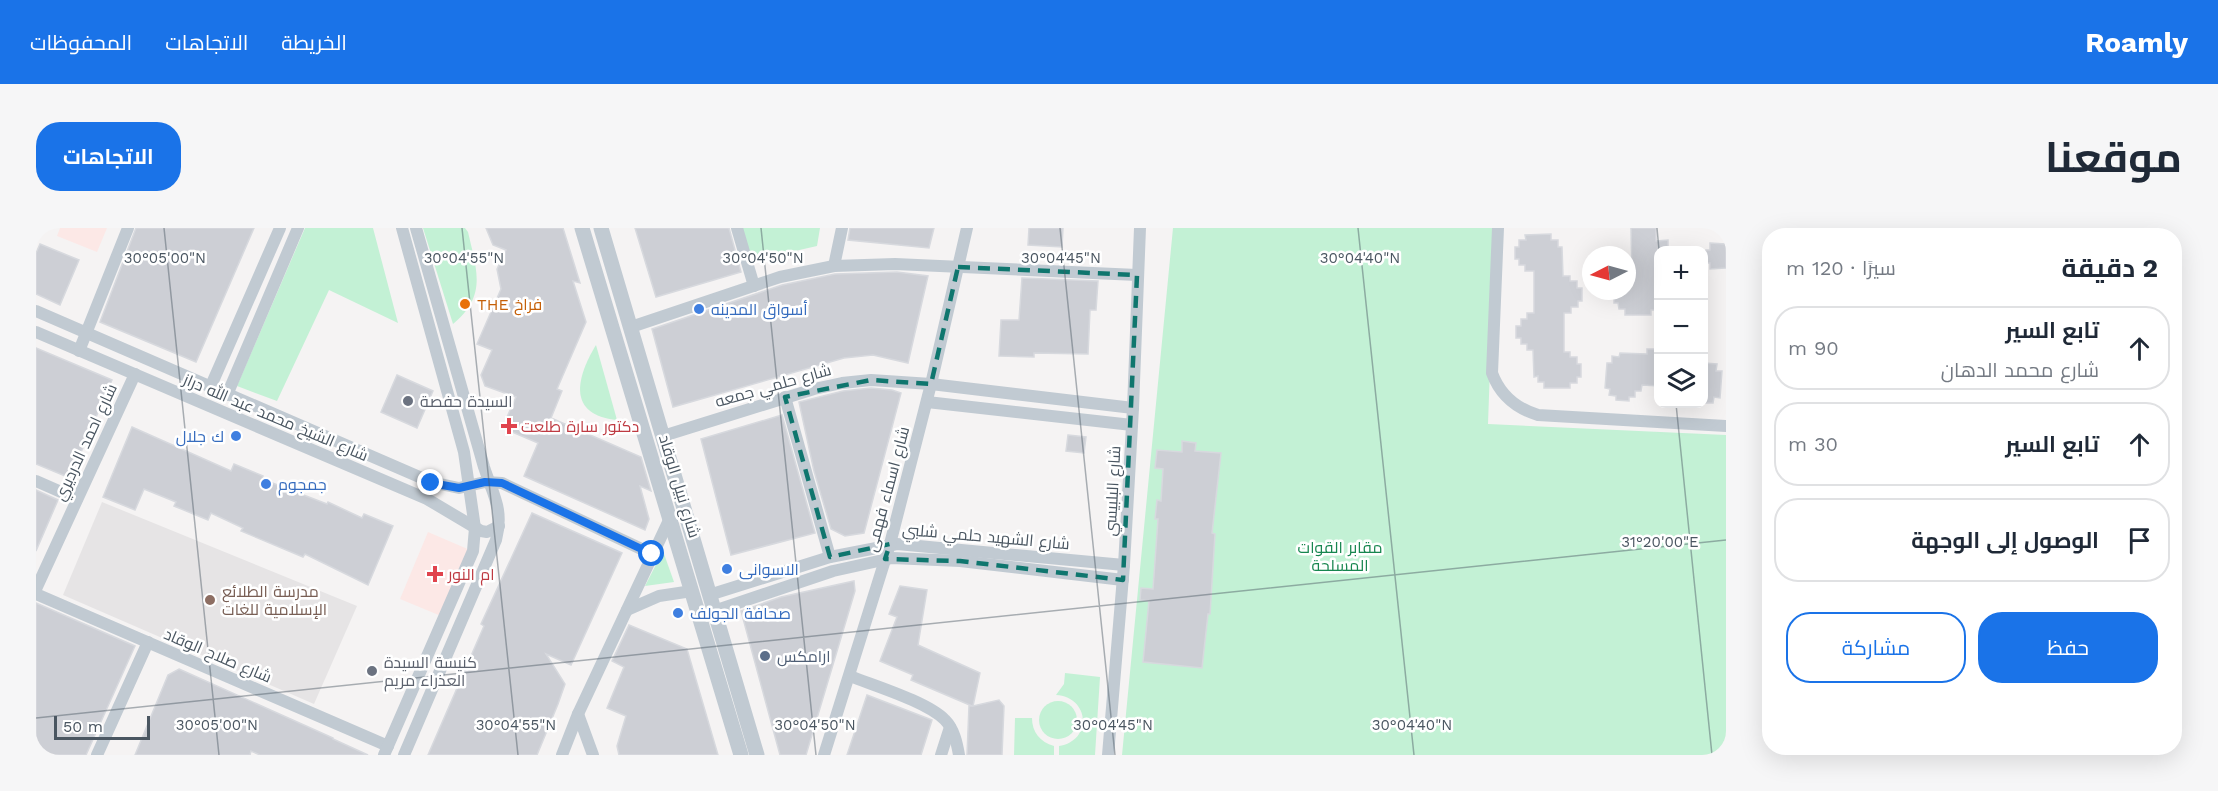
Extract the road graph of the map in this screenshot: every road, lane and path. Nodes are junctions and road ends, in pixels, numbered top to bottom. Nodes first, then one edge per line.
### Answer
1 (128, 228) edge
2 (280, 228) edge
3 (298, 228) edge
4 (402, 228) edge
5 (416, 228) edge
6 (582, 228) edge
7 (601, 228) edge
8 (737, 228) edge
9 (842, 228) edge
10 (966, 228) edge
11 (1140, 228) edge
12 (1498, 228) edge
13 (834, 266) junction
14 (958, 267) junction
15 (1137, 275) junction
16 (754, 286) junction
17 (36, 311) edge
18 (631, 327) junction
19 (36, 332) edge
20 (86, 332) junction
21 (79, 351) junction
22 (135, 374) junction
23 (931, 384) junction
24 (210, 388) junction
25 (227, 394) junction
26 (785, 397) junction
27 (927, 402) junction
28 (1133, 408) junction
29 (1132, 425) junction
30 (1726, 426) edge
31 (663, 436) junction
32 (36, 481) edge
33 (489, 482) junction
34 (468, 487) junction
35 (77, 499) junction
36 (670, 519) junction
37 (499, 526) junction
38 (475, 528) junction
39 (890, 544) junction
40 (652, 554) junction
41 (830, 557) junction
42 (885, 559) junction
43 (1124, 565) junction
44 (1123, 580) junction
45 (36, 589) edge
46 (692, 591) junction
47 (36, 594) edge
48 (709, 595) junction
49 (627, 610) junction
50 (714, 611) junction
51 (148, 642) junction
52 (850, 676) junction
53 (578, 714) junction
54 (951, 727) junction
55 (386, 750) edge
56 (97, 755) edge
57 (404, 755) edge
58 (562, 755) edge
59 (593, 755) edge
60 (741, 755) edge
61 (757, 755) edge
62 (824, 755) edge
63 (941, 755) edge
64 (959, 755) edge
65 (1108, 755) edge

1 - 20 street
2 - 24 street
3 - 25 street
4 - 34 street
5 - 33 street
6 - 36 street, شارع نبيل الوقاد
7 - 18 street, شارع نبيل الوقاد
8 - 16 street
9 - 13 street
10 - 14 street, شارع اسماء فهمى
11 - 15 street, شارع البلبيسي
12 - 30 street
13 - 14 street
13 - 16 street
14 - 15 street
14 - 23 street, شارع اسماء فهمى
15 - 28 street, شارع البلبيسي
16 - 18 street
17 - 20 street, شارع الشيخ محمد عبد الله دراز
18 - 31 street, شارع نبيل الوقاد
19 - 21 street, شارع الشيخ محمد عبد الله دراز
20 - 21 street
20 - 24 street, شارع الشيخ محمد عبد الله دراز
21 - 22 street, شارع الشيخ محمد عبد الله دراز
22 - 35 street, شارع احمد الدرديري
22 - 38 street, شارع الشيخ محمد عبد الله دراز
23 - 26 street, شارع حلمي جمعه
23 - 27 street, شارع اسماء فهمى
23 - 28 street, شارع حلمي جمعه
24 - 25 street, شارع الشيخ محمد عبد الله دراز
25 - 34 street, شارع الشيخ محمد عبد الله دراز
26 - 31 street, شارع حلمي جمعه
26 - 41 street
27 - 29 street
27 - 39 street, شارع اسماء فهمى
28 - 29 street, شارع البلبيسي
29 - 43 street, شارع البلبيسي
31 - 48 street, شارع نبيل الوقاد
32 - 35 street
33 - 34 street, شارع الشيخ محمد عبد الله دراز
33 - 37 street
33 - 40 street
34 - 38 street
35 - 45 street, شارع احمد الدرديري
36 - 40 street
36 - 46 street, شارع نبيل الوقاد
37 - 38 street
37 - 57 street
38 - 55 street
39 - 41 street, شارع الشهيد حلمي شلبي
39 - 42 street, شارع اسماء فهمى
39 - 43 street, شارع الشهيد حلمي شلبي
40 - 49 street
41 - 48 street, شارع الشهيد حلمي شلبي
42 - 44 street, شارع الشهيد حلمي شلبي
42 - 50 street, شارع الشهيد حلمي شلبي
42 - 52 street, شارع اسماء فهمى
43 - 44 street, شارع البلبيسي
44 - 65 street, شارع البلبيسي
46 - 49 street
46 - 60 street, شارع نبيل الوقاد
47 - 51 street, شارع صلاح الوقاد
48 - 50 street, شارع نبيل الوقاد
49 - 53 street
50 - 61 street, شارع نبيل الوقاد
51 - 55 street, شارع صلاح الوقاد
51 - 56 street
52 - 54 street
52 - 62 street, شارع اسماء فهمى
53 - 58 street
53 - 59 street
54 - 63 street
54 - 64 street

